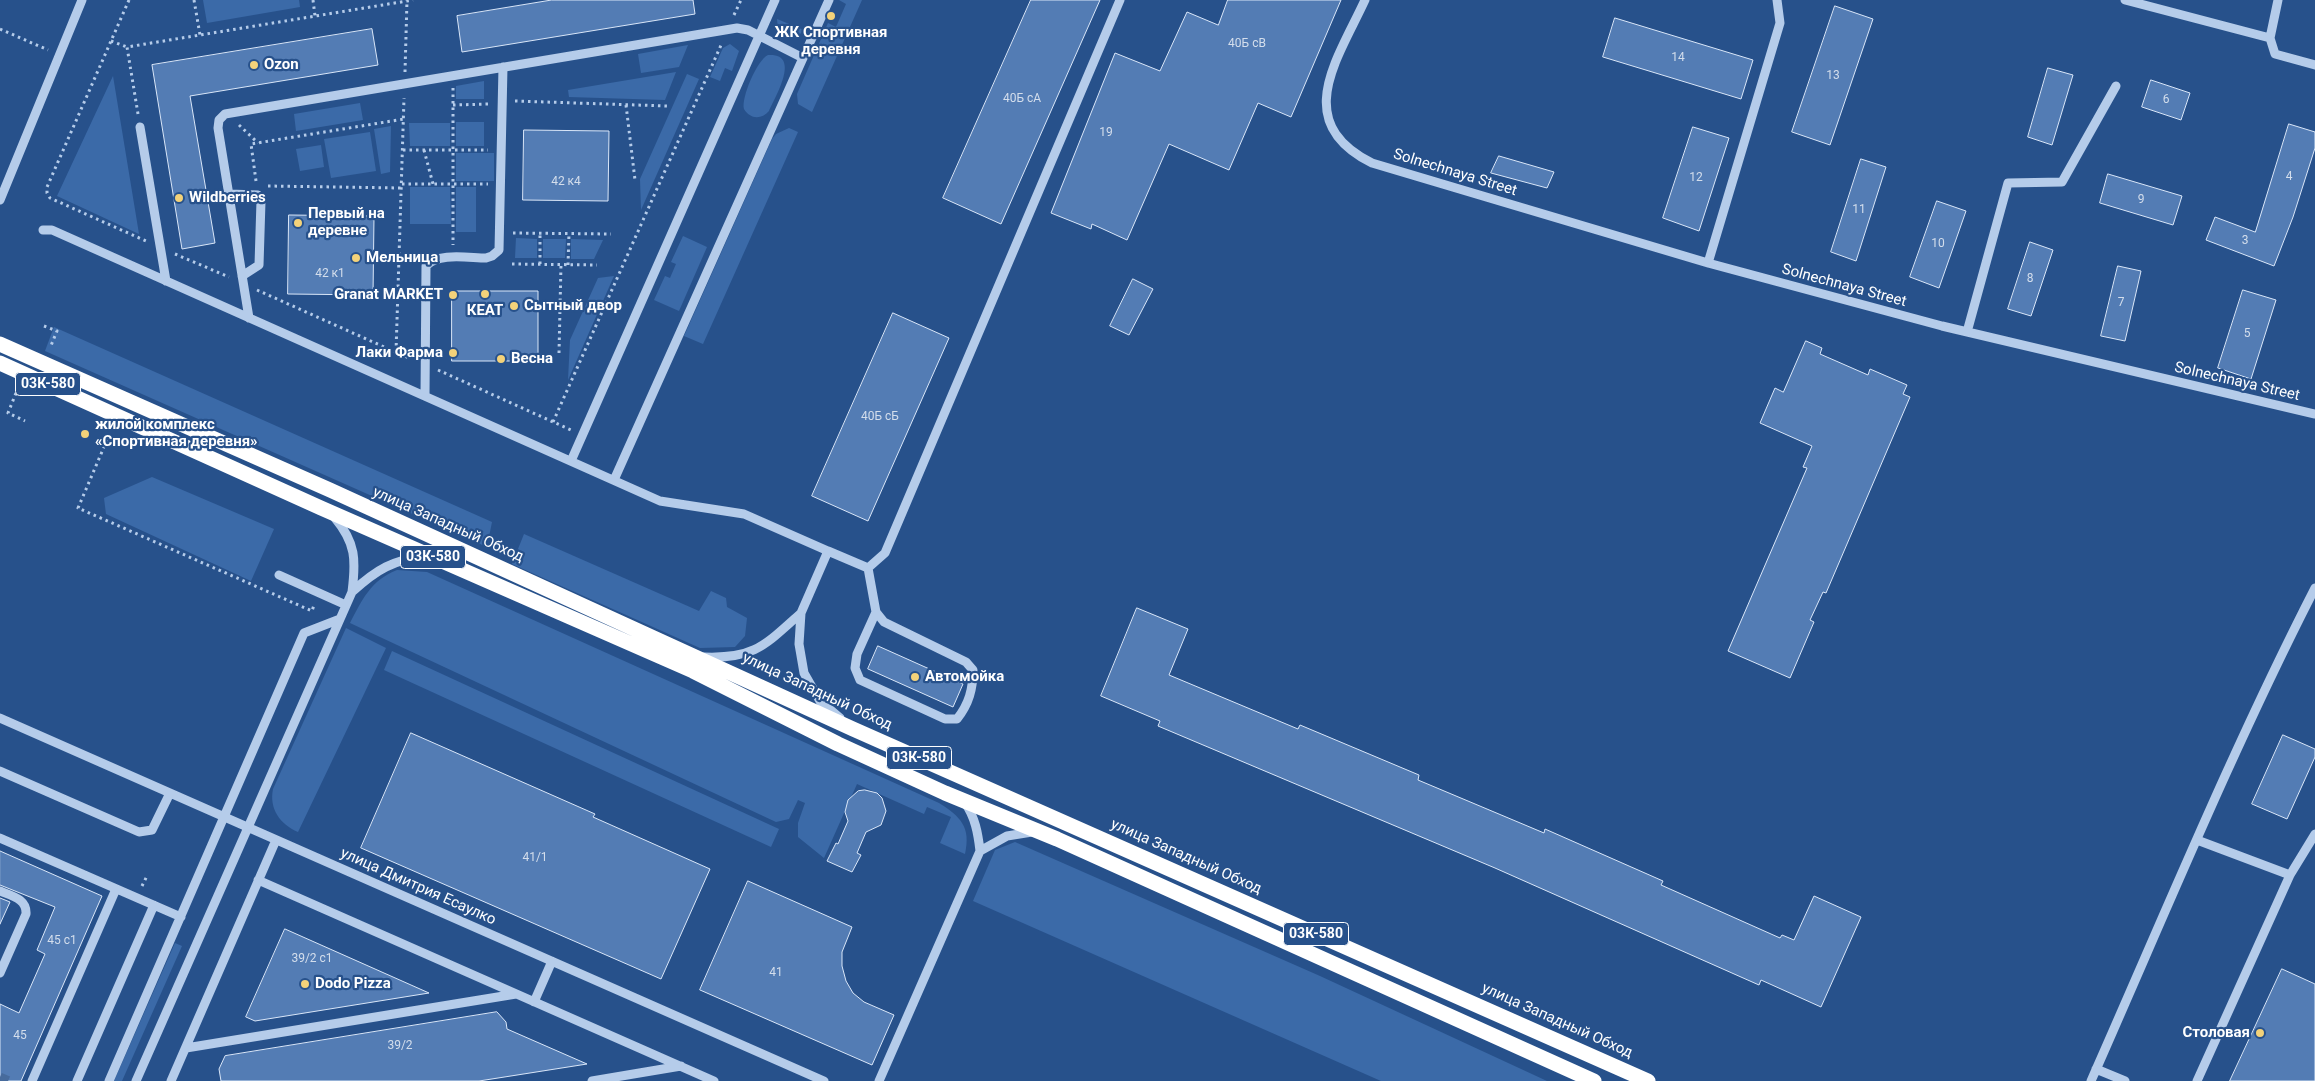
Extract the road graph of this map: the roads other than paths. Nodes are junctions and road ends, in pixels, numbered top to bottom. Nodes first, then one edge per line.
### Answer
1 (82, 0) edge
2 (775, 0) edge
3 (829, 0) edge
4 (1120, 0) edge
5 (1365, 0) edge
6 (1777, 0) edge
7 (2125, 0) edge
8 (2278, 0) edge
9 (759, 36) junction
10 (2270, 38) junction
11 (803, 58) junction
12 (2315, 65) edge
13 (502, 67) junction
14 (2116, 86) dead end
15 (140, 127) road end
16 (3, 187) edge
17 (229, 194) junction
18 (0, 200) edge
19 (43, 230) dead end
20 (1708, 263) junction
21 (243, 280) junction
22 (166, 281) junction
23 (249, 318) junction
24 (1967, 332) junction
25 (0, 344) edge
26 (0, 363) edge
27 (425, 396) junction
28 (2315, 414) edge
29 (571, 461) junction
30 (614, 480) junction
31 (331, 512) junction
32 (828, 551) junction
33 (429, 555) junction
34 (868, 568) junction
35 (279, 576) dead end
36 (2315, 588) edge
37 (352, 592) junction
38 (346, 605) junction
39 (876, 612) junction
40 (801, 613) junction
41 (340, 619) junction
42 (700, 657) junction
43 (0, 718) edge
44 (853, 729) junction
45 (0, 771) edge
46 (170, 793) junction
47 (964, 800) junction
48 (223, 816) junction
49 (248, 827) junction
50 (1038, 831) junction
51 (2315, 834) edge
52 (0, 838) edge
53 (276, 840) junction
54 (2197, 840) junction
55 (980, 851) junction
56 (2290, 875) junction
57 (258, 880) junction
58 (116, 889) junction
59 (0, 891) edge
60 (154, 906) junction
61 (181, 917) junction
62 (552, 961) junction
63 (0, 973) edge
64 (517, 994) junction
65 (534, 1002) junction
66 (186, 1048) junction
67 (681, 1066) junction
68 (2096, 1068) junction
69 (691, 1071) junction
70 (32, 1081) edge
71 (77, 1081) edge
72 (109, 1081) edge
73 (136, 1081) edge
74 (171, 1081) edge
75 (592, 1081) edge
76 (693, 1081) edge
77 (714, 1081) edge
78 (824, 1081) edge
79 (879, 1081) edge
80 (1594, 1081) edge
81 (1648, 1081) edge
82 (2091, 1081) edge
83 (2125, 1081) edge
84 (2197, 1081) edge

1 - 16 street
2 - 9 street
3 - 11 street
4 - 34 street
5 - 20 street, Solnechnaya Street
6 - 20 street
7 - 10 street
8 - 10 street
9 - 11 street
9 - 13 street
9 - 29 street
10 - 12 street
11 - 30 street
13 - 17 street
13 - 27 street
14 - 24 street
15 - 22 street
16 - 18 street
17 - 21 street
17 - 21 street
19 - 22 street
20 - 24 street, Solnechnaya Street
21 - 23 street
22 - 23 street
23 - 27 street
24 - 28 street, Solnechnaya Street
25 - 42 highway, улица Западный Обход / 03К-580
26 - 31 highway, 03К-580
27 - 29 street
29 - 30 street
30 - 32 street
31 - 33 highway, 03К-580
31 - 37 street
32 - 34 street
32 - 40 street
33 - 37 street
33 - 47 highway, 03К-580
34 - 39 street
35 - 38 street
36 - 54 street
37 - 38 street
38 - 41 street
39 - 39 street
40 - 42 street
40 - 44 street
41 - 48 street
41 - 49 street
42 - 44 highway, улица Западный Обход / 03К-580
43 - 46 street, улица Дмитрия Есаулко
44 - 81 highway, улица Западный Обход / 03К-580
45 - 46 street
46 - 48 street, улица Дмитрия Есаулко
47 - 50 highway, 03К-580
47 - 55 street
48 - 49 street, улица Дмитрия Есаулко
48 - 61 street
49 - 53 street, улица Дмитрия Есаулко
49 - 73 street
50 - 55 street
50 - 80 highway, 03К-580
51 - 56 street
52 - 58 street
53 - 57 street
53 - 62 street, улица Дмитрия Есаулко
54 - 56 street
54 - 68 street
55 - 79 street
56 - 84 street
57 - 64 street
57 - 66 street
58 - 60 street
58 - 70 street
59 - 63 street
60 - 61 street
60 - 71 street
61 - 72 street
62 - 65 street
62 - 78 street, улица Дмитрия Есаулко
64 - 65 street
64 - 66 street
65 - 67 street
66 - 74 street
67 - 69 street
67 - 75 street
68 - 82 street
68 - 83 street
69 - 76 street
69 - 77 street

